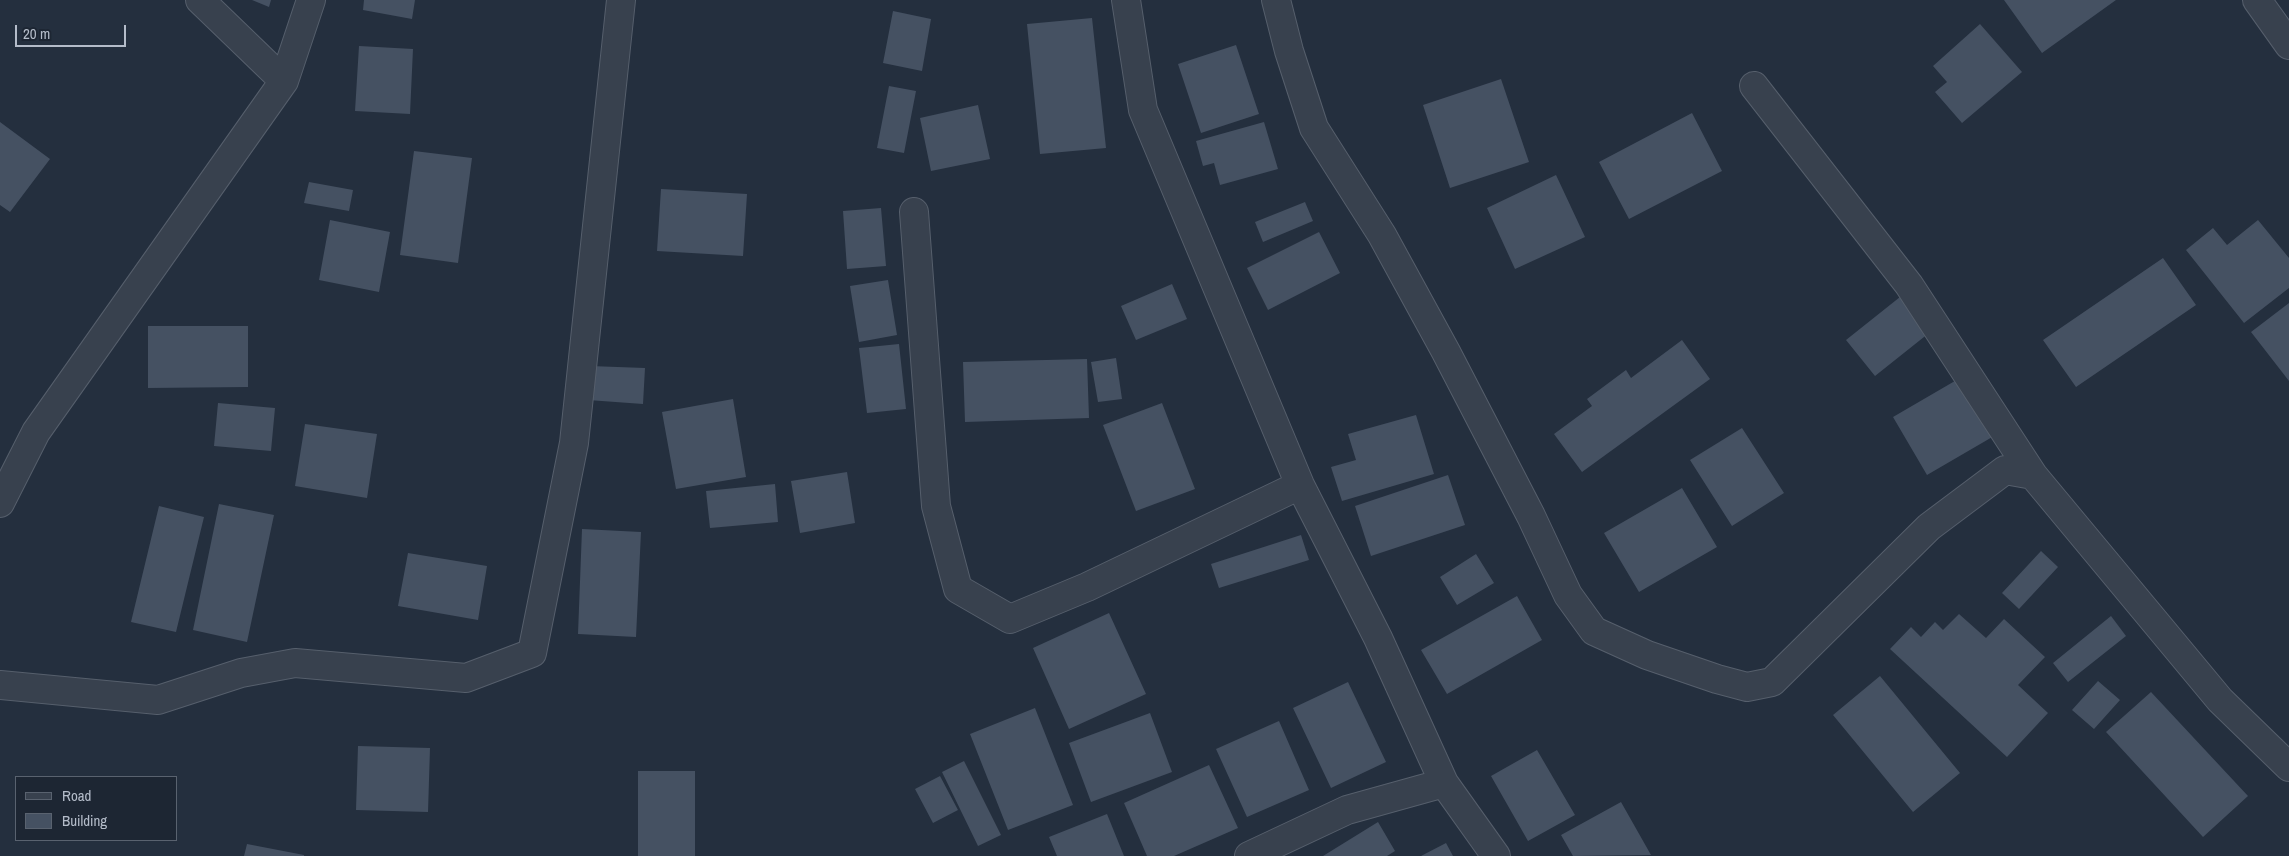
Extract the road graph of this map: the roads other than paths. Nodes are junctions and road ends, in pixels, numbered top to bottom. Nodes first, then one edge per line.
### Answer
1 (200, 0) edge
2 (311, 0) edge
3 (621, 0) edge
4 (1126, 0) edge
5 (1276, 0) edge
6 (2257, 0) edge
7 (2289, 45) edge
8 (284, 81) junction
9 (1754, 86) dead end
10 (914, 212) dead end
11 (2033, 475) junction
12 (1300, 484) junction
13 (0, 503) edge
14 (0, 685) edge
15 (2289, 767) edge
16 (1444, 783) junction
17 (1249, 856) edge
18 (1496, 856) edge

1 - 8 street
2 - 8 street
3 - 14 street
4 - 12 street
5 - 11 street
6 - 7 street
8 - 13 street
9 - 11 street
10 - 12 street
11 - 15 street
12 - 16 street
16 - 17 street
16 - 18 street

